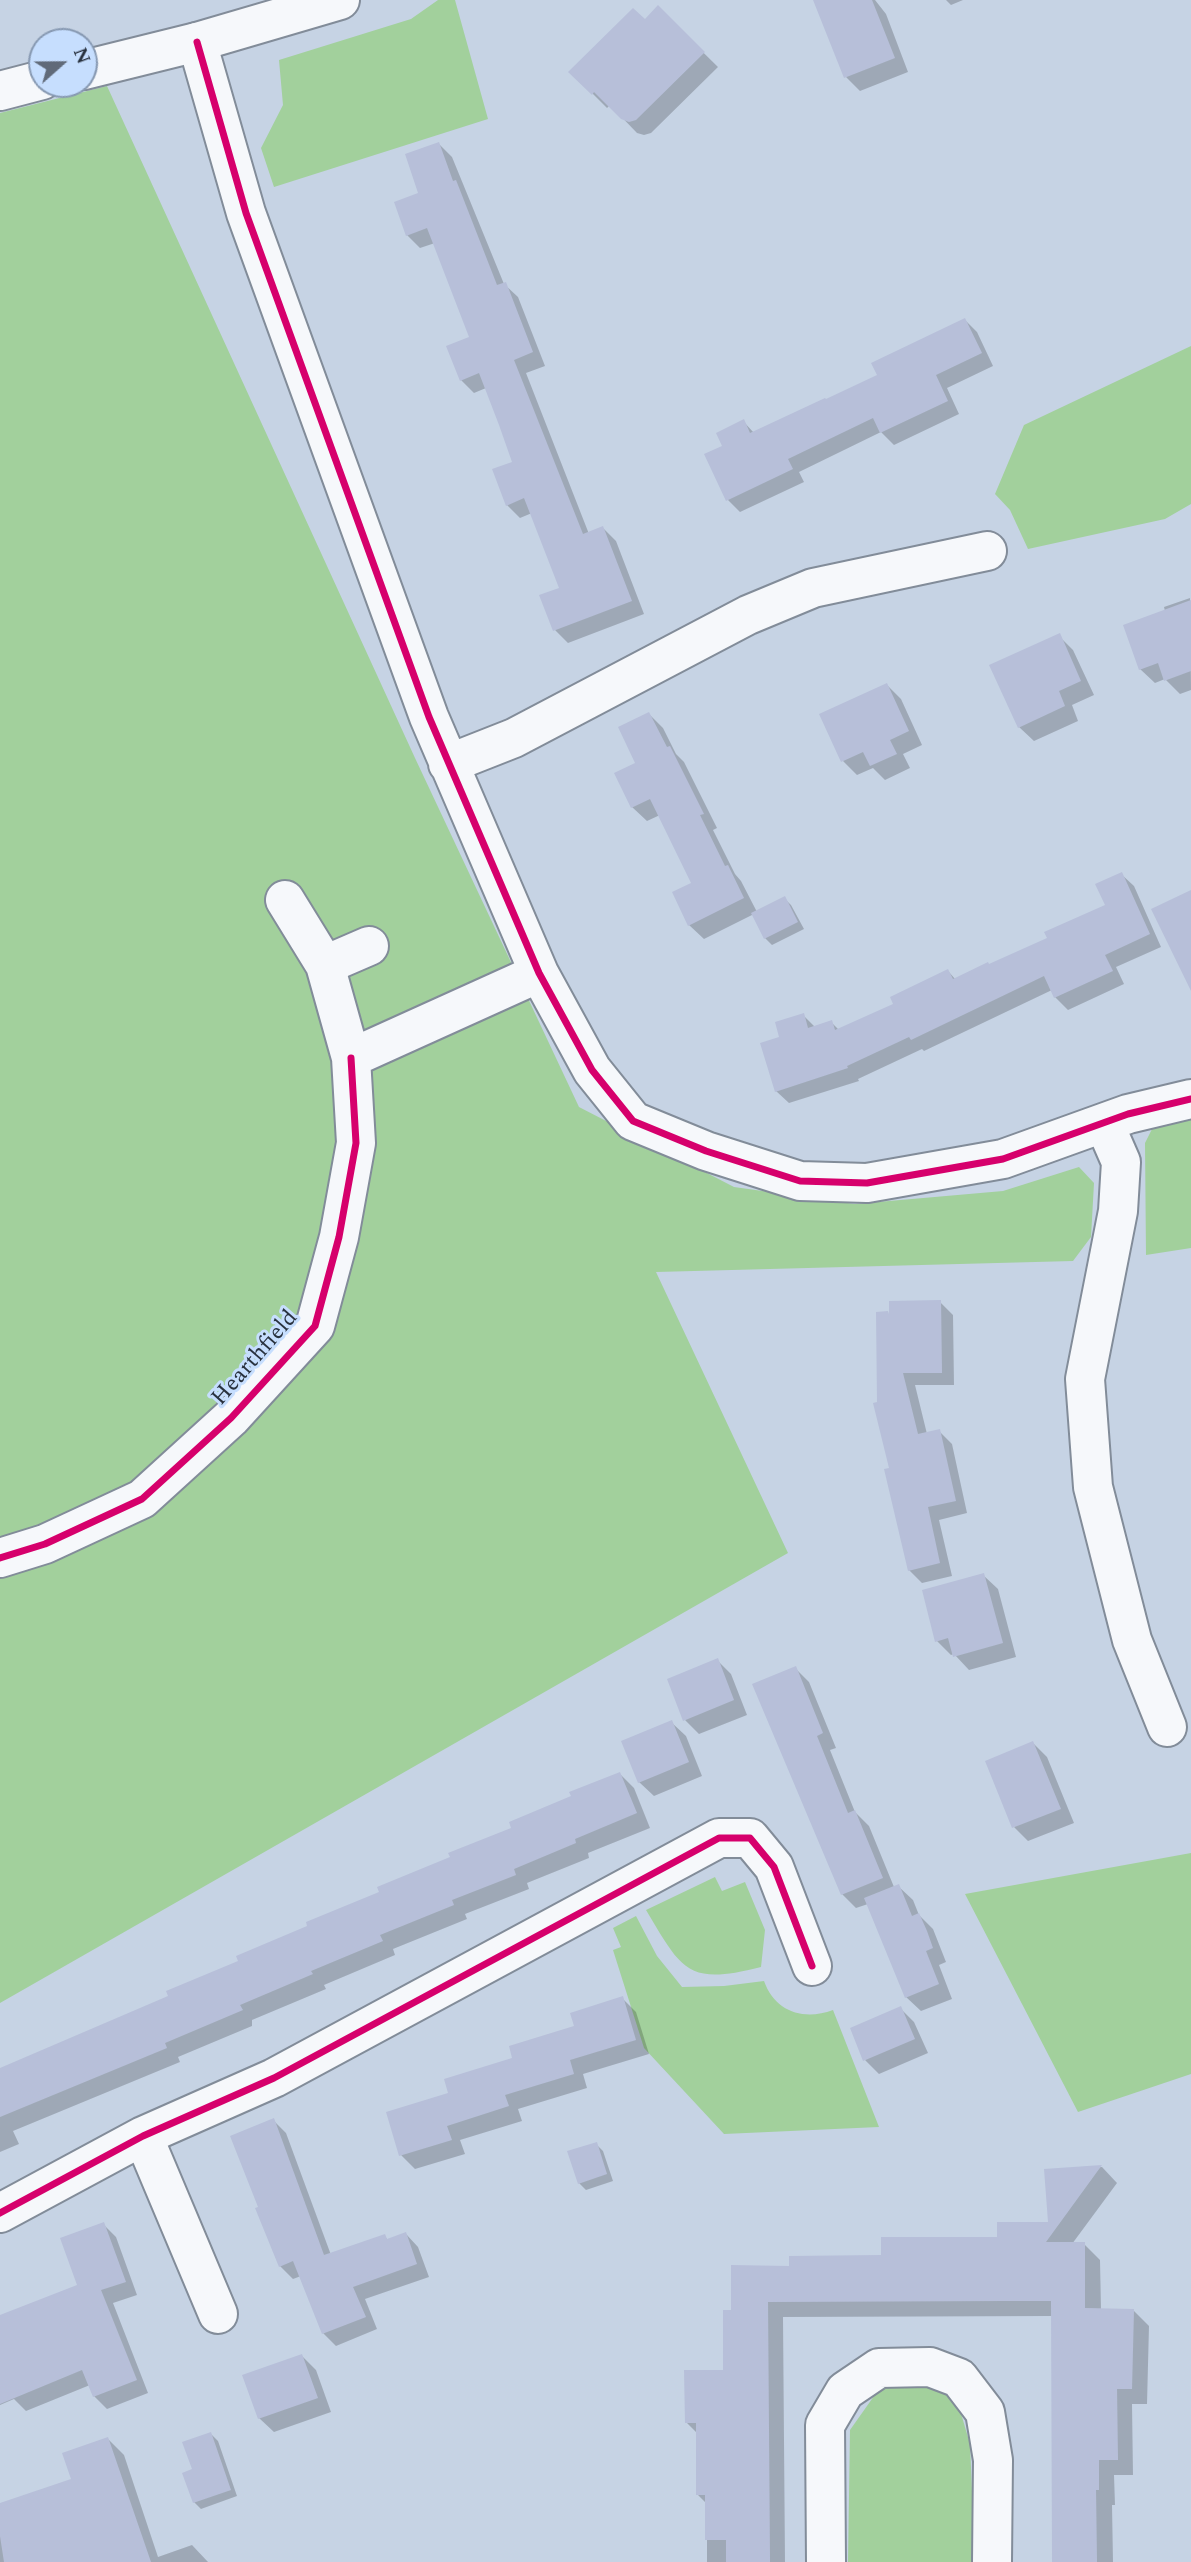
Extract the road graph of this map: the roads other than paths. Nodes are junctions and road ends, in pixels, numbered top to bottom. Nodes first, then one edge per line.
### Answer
1 (340, 0) edge
2 (197, 42) junction
3 (98, 67) edge
4 (28, 84) edge
5 (0, 91) edge
6 (987, 551) dead end
7 (448, 764) junction
8 (285, 900) dead end
9 (369, 946) dead end
10 (325, 965) junction
11 (539, 973) junction
12 (351, 1058) junction
13 (1191, 1099) edge
14 (1104, 1122) junction
15 (0, 1558) edge
16 (1167, 1727) dead end
17 (812, 1966) dead end
18 (143, 2136) junction
19 (0, 2213) edge
20 (218, 2314) dead end
21 (826, 2562) edge
22 (992, 2562) edge

1 - 2 street
2 - 3 street
2 - 7 street
4 - 5 street
6 - 7 street
7 - 11 street
8 - 10 street, Hearthfield
9 - 10 street
10 - 12 street, Hearthfield
11 - 12 street
11 - 14 street
12 - 15 street, Hearthfield
13 - 14 street
14 - 16 street
17 - 18 street
18 - 19 street
18 - 20 street
21 - 22 street

